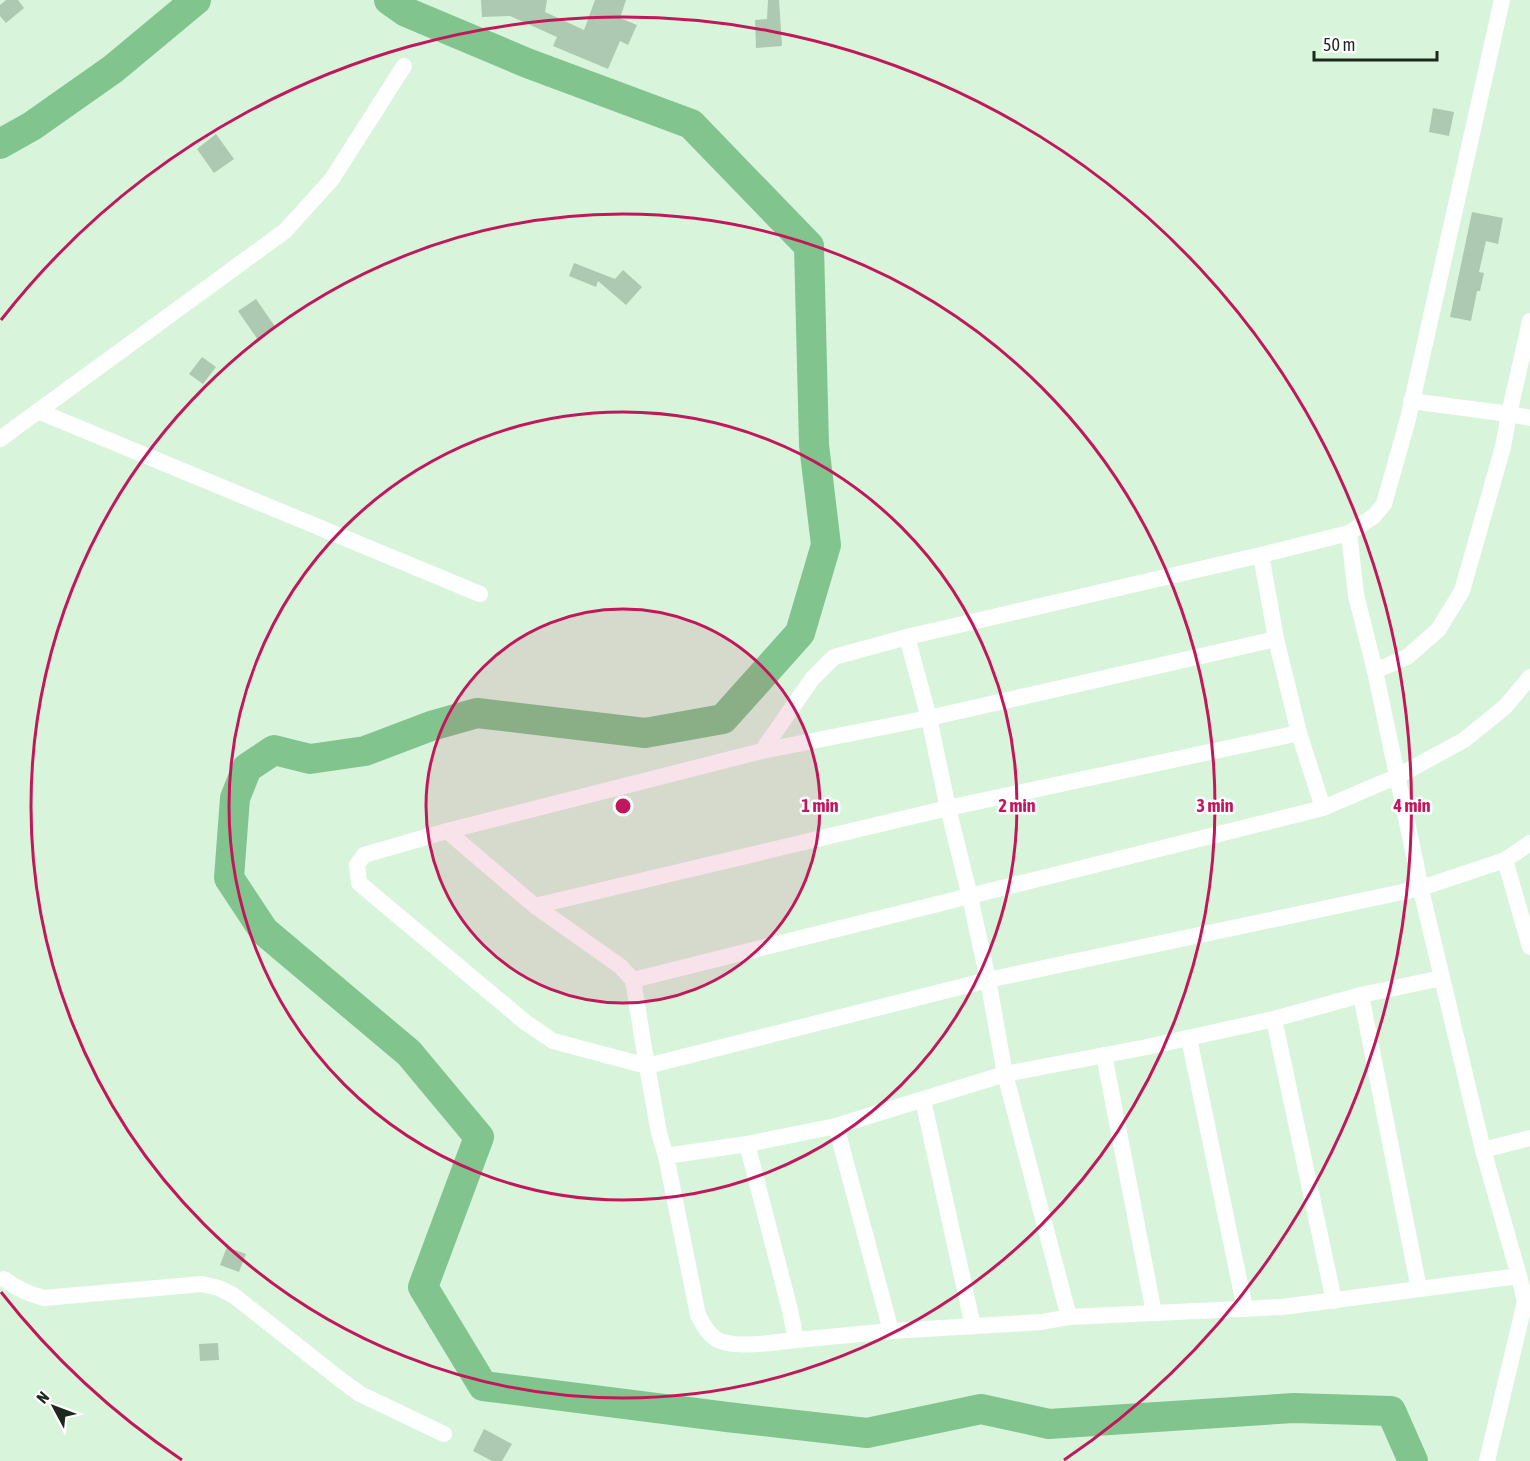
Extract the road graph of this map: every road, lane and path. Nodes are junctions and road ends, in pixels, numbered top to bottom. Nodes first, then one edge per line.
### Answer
1 (1502, 0) edge
2 (404, 66) dead end
3 (1530, 321) edge
4 (1412, 401) junction
5 (38, 411) junction
6 (1509, 414) junction
7 (1530, 418) edge
8 (0, 439) edge
9 (1348, 533) junction
10 (1261, 555) junction
11 (480, 594) dead end
12 (907, 637) junction
13 (1276, 639) junction
14 (1375, 671) junction
15 (1530, 676) edge
16 (929, 718) junction
17 (1299, 733) junction
18 (762, 750) junction
19 (1398, 776) junction
20 (948, 808) junction
21 (1323, 808) junction
22 (447, 831) junction
23 (1530, 843) edge
24 (1505, 860) junction
25 (1421, 888) junction
26 (970, 897) junction
27 (535, 906) junction
28 (1530, 947) edge
29 (1442, 978) junction
30 (633, 980) junction
31 (988, 980) junction
32 (1361, 995) junction
33 (1274, 1018) junction
34 (1189, 1038) junction
35 (1104, 1055) junction
36 (646, 1066) junction
37 (1005, 1074) junction
38 (923, 1100) junction
39 (836, 1126) junction
40 (1530, 1138) edge
41 (747, 1144) junction
42 (1482, 1150) junction
43 (666, 1156) junction
44 (1524, 1279) edge
45 (1, 1280) edge
46 (1419, 1289) junction
47 (1334, 1301) junction
48 (1245, 1309) junction
49 (1154, 1313) junction
50 (1069, 1317) junction
51 (973, 1326) junction
52 (891, 1331) junction
53 (796, 1340) junction
54 (444, 1434) dead end
55 (1487, 1461) edge

1 - 4 street
2 - 5 street
3 - 6 street
4 - 6 street
4 - 9 street
5 - 8 street
5 - 11 street
6 - 7 street
6 - 14 street
9 - 10 street
9 - 14 street
10 - 12 street
10 - 13 street
12 - 16 street
12 - 18 street
13 - 16 street
13 - 17 street
14 - 19 street
15 - 19 street
16 - 18 street
16 - 20 street
17 - 20 street
17 - 21 street
18 - 22 street
19 - 21 street
19 - 25 street
20 - 26 street
20 - 27 street
21 - 26 street
22 - 27 street
22 - 36 street
23 - 24 street
24 - 25 street
24 - 28 street
25 - 29 street
25 - 31 street
26 - 30 street
26 - 31 street
27 - 30 street
29 - 32 street
29 - 42 street
30 - 36 street
31 - 36 street
31 - 37 street
32 - 33 street
32 - 46 street
33 - 34 street
33 - 47 street
34 - 35 street
34 - 48 street
35 - 37 street
35 - 49 street
36 - 43 street
37 - 38 street
37 - 50 street
38 - 39 street
38 - 51 street
39 - 41 street
39 - 52 street
40 - 42 street
41 - 43 street
41 - 53 street
42 - 44 street
43 - 53 street
44 - 46 street
44 - 55 street
45 - 54 street
46 - 47 street
47 - 48 street
48 - 49 street
49 - 50 street
50 - 51 street
51 - 52 street
52 - 53 street

